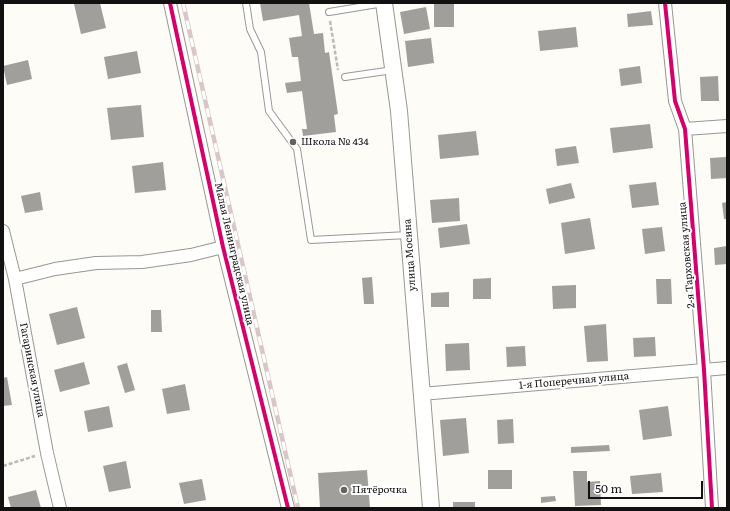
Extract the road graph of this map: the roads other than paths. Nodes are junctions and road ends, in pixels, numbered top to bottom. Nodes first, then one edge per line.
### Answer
1 (170, 3) edge
2 (246, 3) edge
3 (384, 3) edge
4 (665, 3) edge
5 (329, 12) road end
6 (394, 70) junction
7 (342, 77) road end
8 (727, 126) edge
9 (685, 129) junction
10 (3, 231) edge
11 (409, 235) junction
12 (223, 247) junction
13 (15, 279) junction
14 (727, 368) edge
15 (704, 370) junction
16 (421, 394) junction
17 (60, 508) edge
18 (288, 508) edge
19 (431, 508) edge
20 (712, 508) edge

1 - 12 street, Малая Ленинградская улица
2 - 11 lane
3 - 5 lane
3 - 6 street, улица Мосина
4 - 9 street, 2-я Тарховская улица
6 - 7 lane
6 - 11 street, улица Мосина
8 - 9 street
9 - 15 street, 2-я Тарховская улица
10 - 13 street, Гагаринская улица
11 - 16 street, улица Мосина
12 - 13 street
12 - 18 street, Малая Ленинградская улица
13 - 17 street, Гагаринская улица
14 - 15 street, 1-я Поперечная улица
15 - 16 street, 1-я Поперечная улица
15 - 20 street, 2-я Тарховская улица
16 - 19 street, улица Мосина

